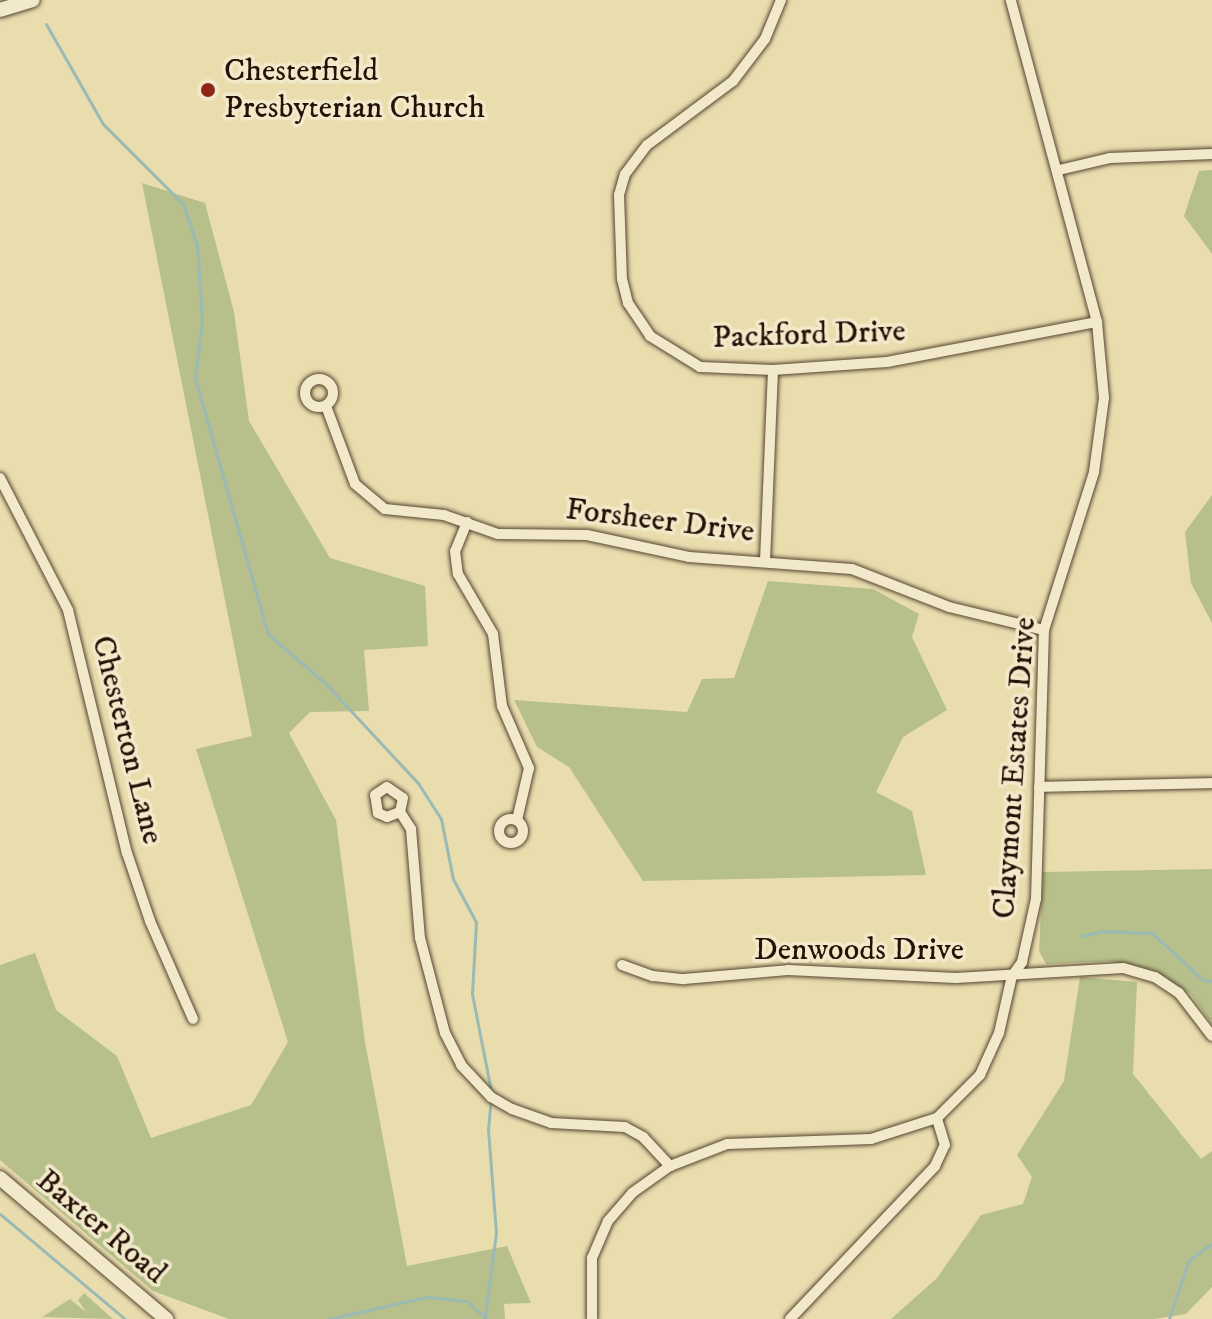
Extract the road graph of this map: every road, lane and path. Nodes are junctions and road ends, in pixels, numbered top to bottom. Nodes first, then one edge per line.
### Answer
1 (781, 0) edge
2 (1011, 0) edge
3 (27, 1) edge
4 (0, 10) edge
5 (1212, 154) edge
6 (1059, 170) junction
7 (1097, 322) junction
8 (773, 370) junction
9 (326, 406) dead end
10 (0, 478) edge
11 (467, 522) junction
12 (765, 561) junction
13 (1044, 630) junction
14 (1212, 783) edge
15 (1039, 787) junction
16 (400, 812) dead end
17 (517, 820) dead end
18 (622, 965) dead end
19 (1012, 976) junction
20 (193, 1019) dead end
21 (1212, 1036) edge
22 (937, 1118) junction
23 (670, 1166) junction
24 (0, 1178) edge
25 (166, 1319) edge
26 (592, 1319) edge
27 (790, 1319) edge

1 - 8 street, Packford Drive
2 - 6 street, Claymont Estates Drive
3 - 4 main road
5 - 6 street
6 - 7 street, Claymont Estates Drive
7 - 8 street, Packford Drive
7 - 13 street, Claymont Estates Drive
8 - 12 street
9 - 11 street, Forsheer Drive
10 - 20 street, Chesterton Lane
11 - 12 street, Forsheer Drive
11 - 17 street
12 - 13 street, Forsheer Drive
13 - 15 street, Claymont Estates Drive
14 - 15 street
15 - 19 street, Claymont Estates Drive
16 - 23 street
18 - 19 street, Denwoods Drive
19 - 21 street, Denwoods Drive
19 - 22 street, Claymont Estates Drive
22 - 23 street, Claymont Estates Drive
22 - 27 street
23 - 26 street, Claymont Estates Drive
24 - 25 main road, Baxter Road

